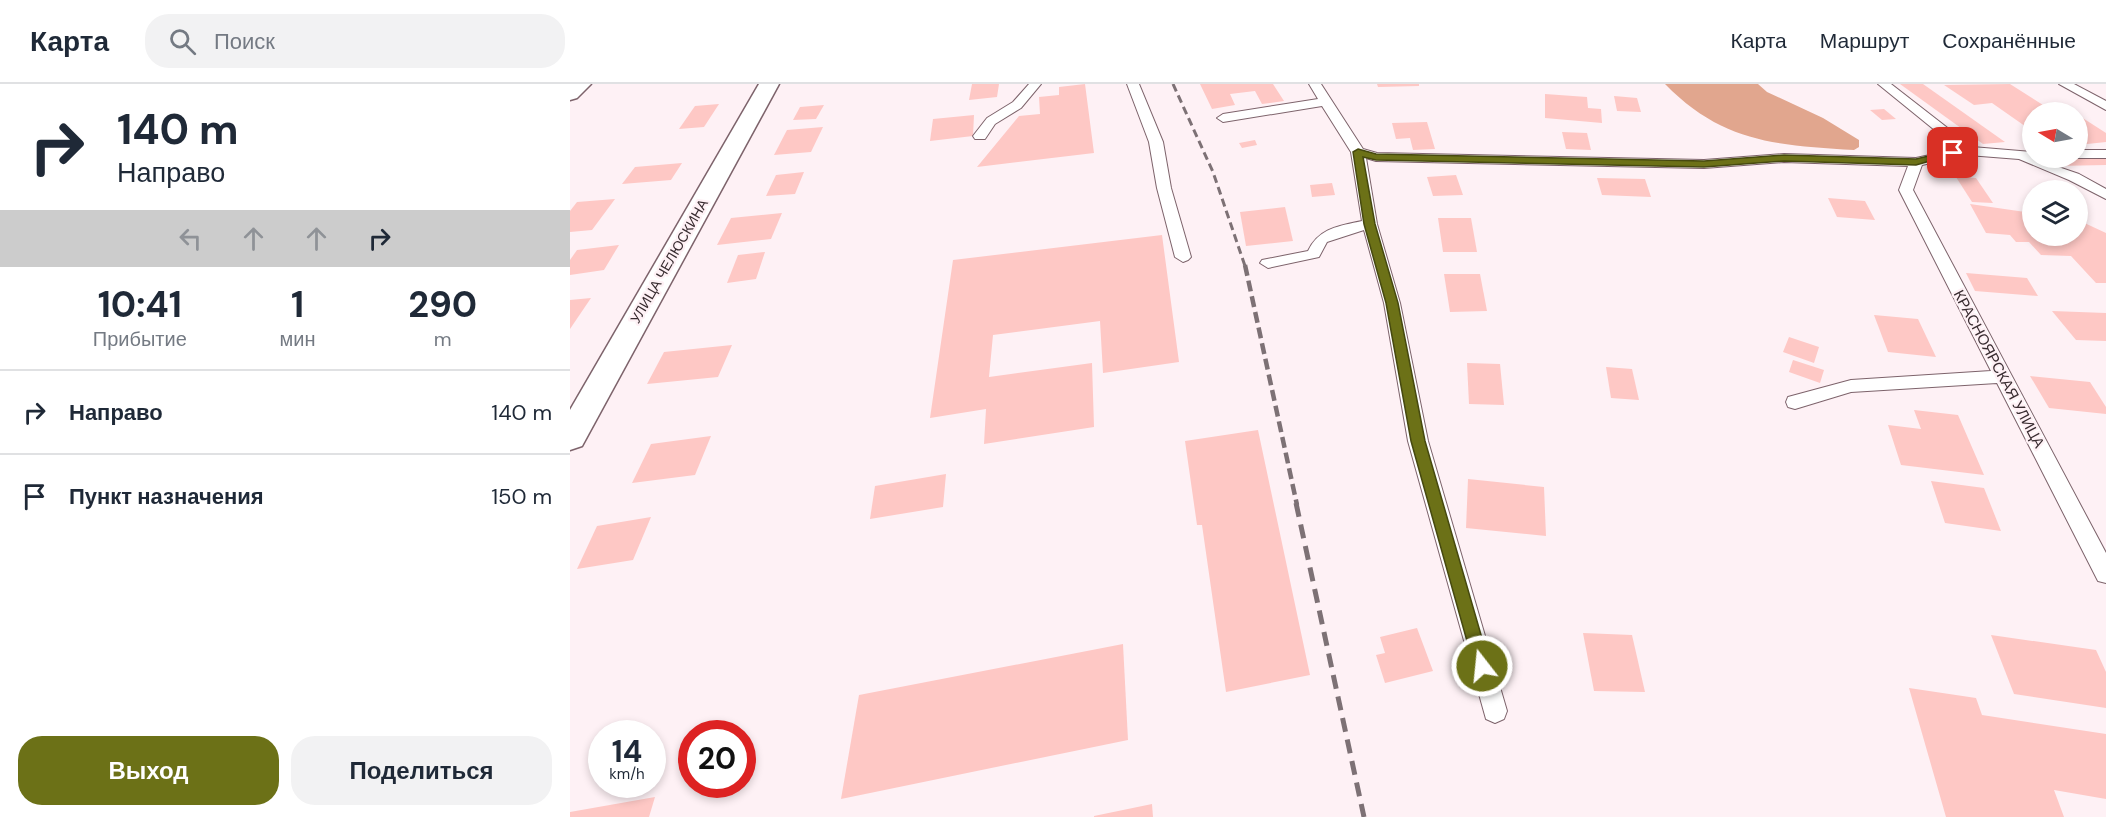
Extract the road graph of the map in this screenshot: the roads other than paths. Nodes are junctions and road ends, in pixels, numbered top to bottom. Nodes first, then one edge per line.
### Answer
1 (581, 84) edge
2 (769, 84) edge
3 (1035, 84) edge
4 (1133, 84) edge
5 (1315, 84) edge
6 (1884, 84) edge
7 (2065, 84) edge
8 (570, 94) edge
9 (1328, 101) junction
10 (2106, 105) edge
11 (1223, 118) dead end
12 (980, 136) dead end
13 (1968, 151) junction
14 (1358, 152) junction
15 (2106, 153) edge
16 (2088, 154) edge
17 (2022, 156) edge
18 (1916, 162) junction
19 (2054, 168) edge
20 (2106, 195) edge
21 (1370, 224) junction
22 (1183, 257) dead end
23 (1268, 263) dead end
24 (2004, 376) junction
25 (1796, 402) dead end
26 (570, 438) edge
27 (2106, 574) edge
28 (1495, 711) dead end

1 - 8 street
2 - 26 street, УЛИЦА ЧЕЛЮСКИНА
3 - 12 lane
4 - 22 lane
5 - 9 lane
6 - 13 lane
7 - 10 lane
9 - 11 lane
9 - 14 lane
13 - 17 lane
13 - 18 lane
14 - 18 lane
14 - 21 lane
15 - 16 lane
18 - 24 lane, КРАСНОЯРСКАЯ УЛИЦА
19 - 20 lane
21 - 23 lane
21 - 28 lane
24 - 25 lane
24 - 27 lane, КРАСНОЯРСКАЯ УЛИЦА

